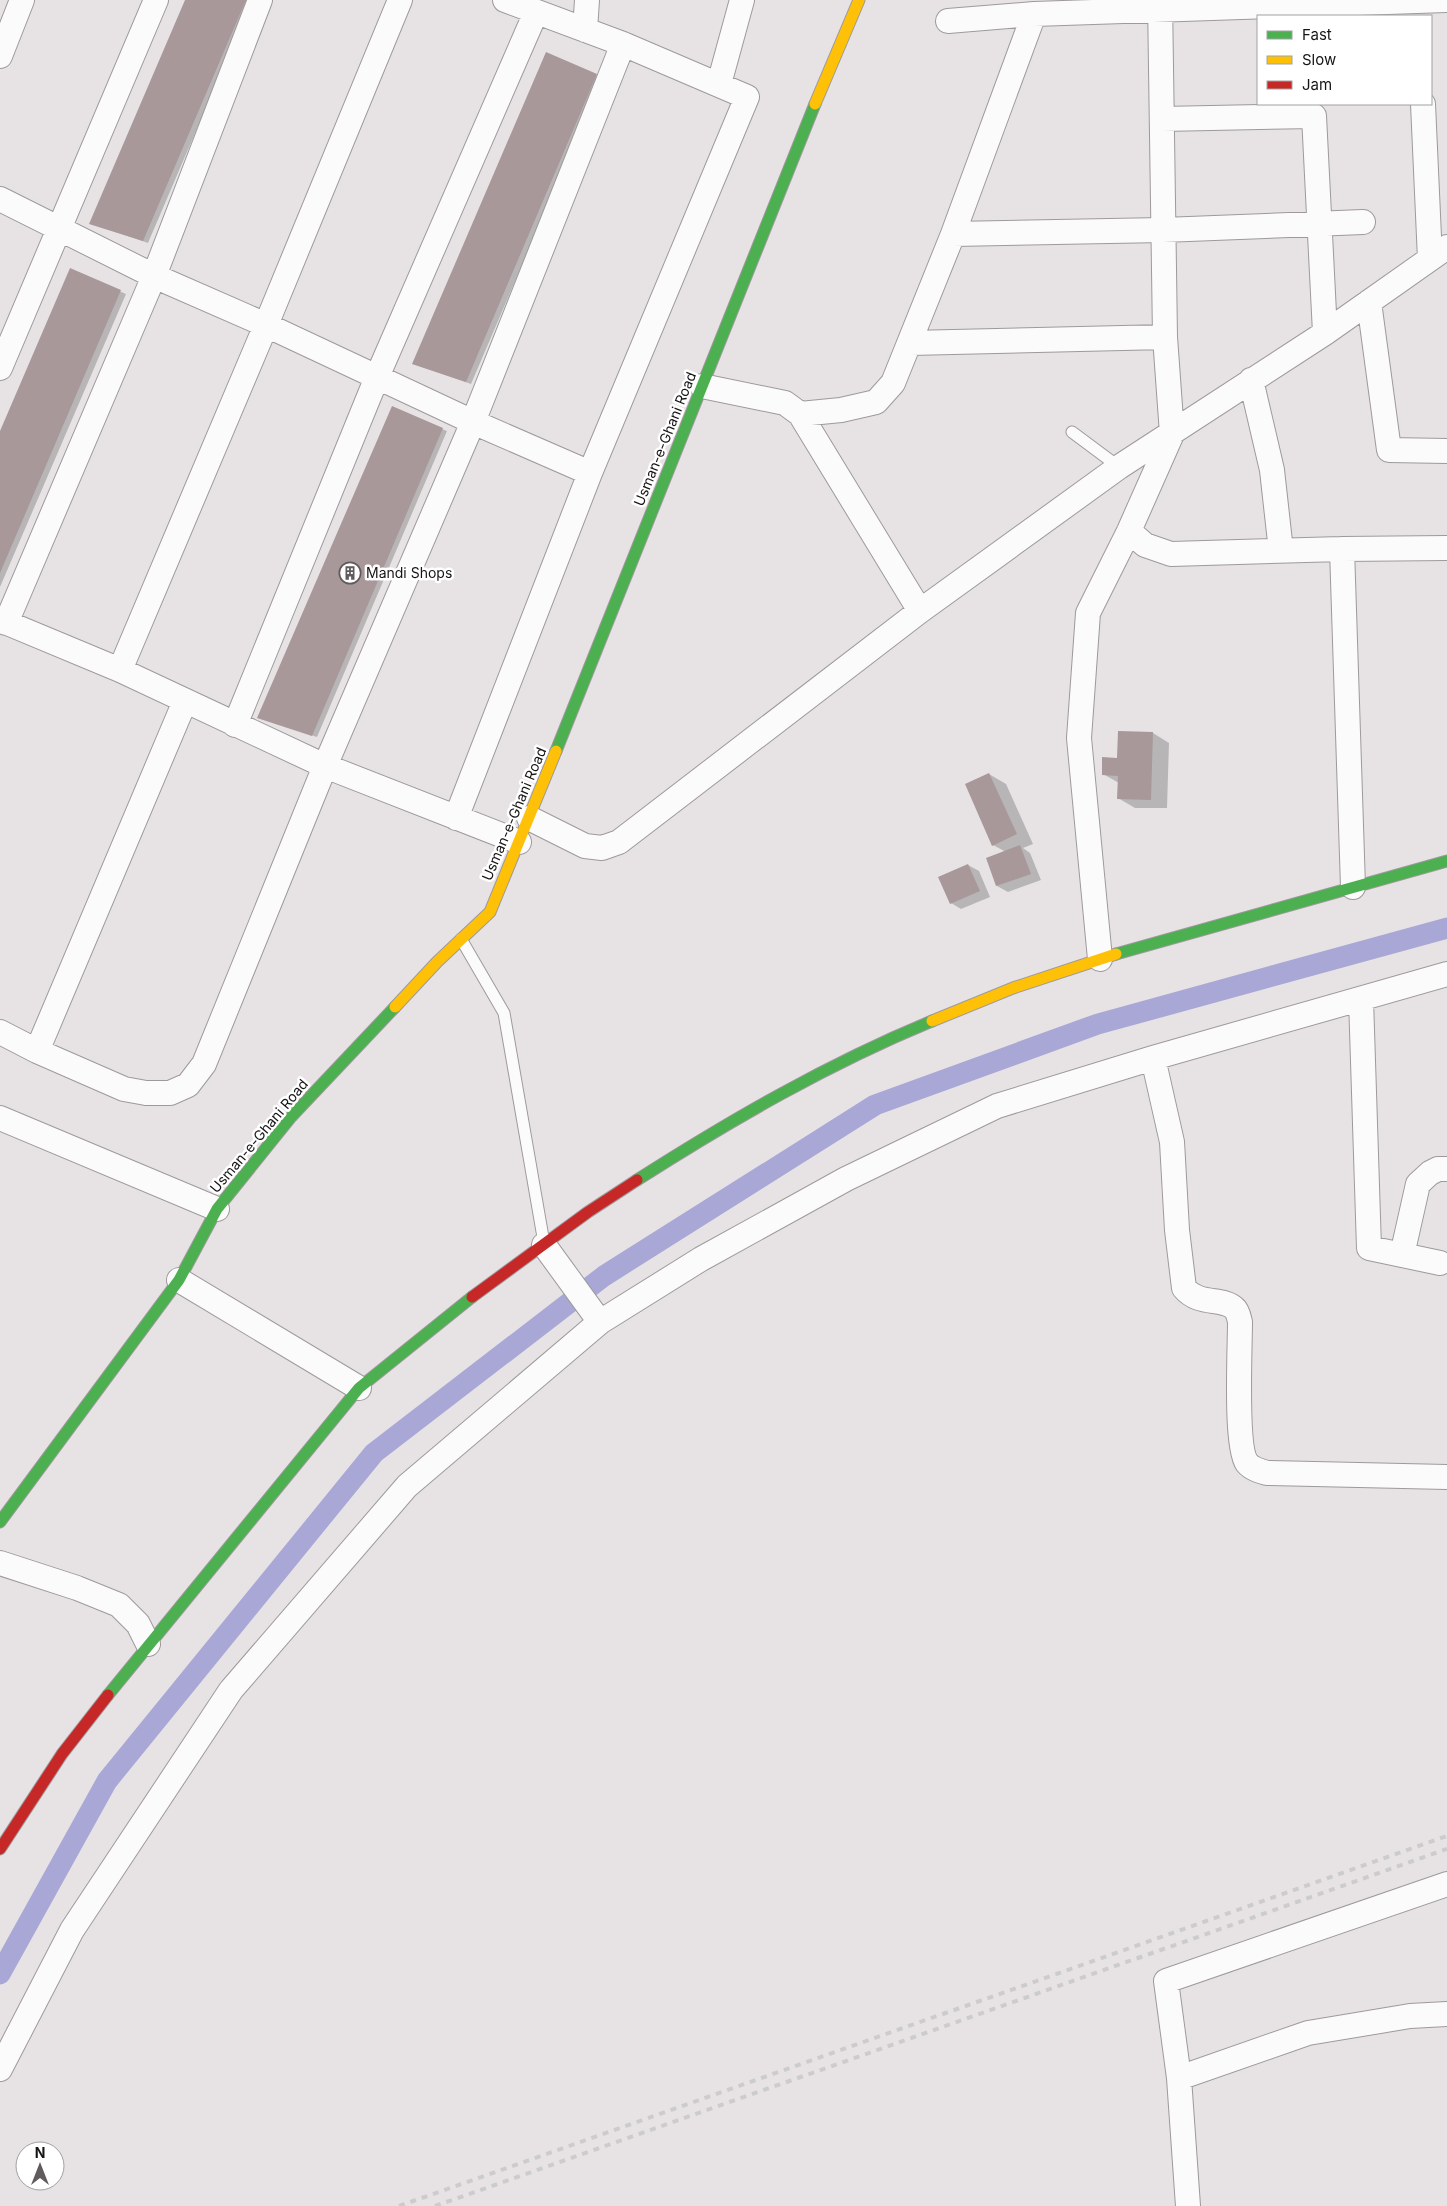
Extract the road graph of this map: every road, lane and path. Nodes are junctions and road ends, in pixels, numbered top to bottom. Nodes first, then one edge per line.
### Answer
1 (22, 0) edge
2 (156, 0) edge
3 (260, 0) edge
4 (400, 0) edge
5 (587, 0) edge
6 (742, 0) edge
7 (860, 0) edge
8 (1418, 0) edge
9 (1447, 0) edge
10 (521, 5) edge
11 (1160, 5) edge
12 (1034, 14) junction
13 (1419, 15) edge
14 (948, 21) dead end
15 (584, 30) junction
16 (624, 44) junction
17 (0, 56) edge
18 (719, 84) junction
19 (1423, 105) edge
20 (1162, 119) junction
21 (0, 199) edge
22 (1363, 222) dead end
23 (1319, 224) junction
24 (58, 227) junction
25 (1163, 230) junction
26 (953, 234) junction
27 (1438, 253) edge
28 (154, 276) junction
29 (1369, 302) junction
30 (266, 325) junction
31 (1325, 333) junction
32 (1165, 337) junction
33 (910, 343) junction
34 (0, 368) edge
35 (377, 377) junction
36 (1251, 380) junction
37 (702, 386) junction
38 (800, 414) junction
39 (474, 422) junction
40 (1072, 432) dead end
41 (1172, 434) junction
42 (1447, 452) edge
43 (1120, 468) junction
44 (590, 473) junction
45 (1129, 531) junction
46 (1447, 548) edge
47 (1342, 549) junction
48 (1280, 551) junction
49 (920, 611) junction
50 (3, 622) edge
51 (120, 670) junction
52 (185, 701) junction
53 (235, 724) junction
54 (325, 766) junction
55 (456, 818) junction
56 (529, 818) junction
57 (519, 842) junction
58 (1447, 861) edge
59 (1353, 887) junction
60 (461, 939) junction
61 (1100, 959) junction
62 (1447, 974) edge
63 (1361, 998) junction
64 (0, 1032) edge
65 (37, 1051) junction
66 (1153, 1058) junction
67 (0, 1118) edge
68 (1447, 1169) edge
69 (217, 1209) junction
70 (544, 1245) junction
71 (1402, 1255) junction
72 (1440, 1263) dead end
73 (178, 1280) junction
74 (597, 1317) junction
75 (359, 1388) junction
76 (1447, 1477) edge
77 (0, 1522) edge
78 (0, 1563) edge
79 (148, 1644) junction
80 (0, 1849) edge
81 (1447, 1884) edge
82 (1447, 2014) edge
83 (0, 2069) edge
84 (1179, 2078) junction
85 (1188, 2206) edge

1 - 17 street
2 - 24 street
3 - 28 street
4 - 30 street
5 - 15 street
6 - 18 street
7 - 37 street, Usman-e-Ghani Road
8 - 9 street
8 - 11 street
8 - 13 street
10 - 15 street
10 - 35 street
11 - 12 street
11 - 20 street
12 - 14 street
12 - 26 street
15 - 16 street
16 - 18 street
16 - 39 street
18 - 44 street
19 - 27 street
20 - 23 street
20 - 25 street
21 - 24 street
22 - 23 street
23 - 25 street
23 - 31 street
24 - 28 street
24 - 34 street
25 - 26 street
25 - 32 street
26 - 33 street
27 - 29 street
28 - 30 street
28 - 50 street
29 - 31 street
29 - 42 street
30 - 35 street
30 - 51 street
31 - 36 street
32 - 33 street
32 - 41 street
33 - 38 street
35 - 39 street
35 - 53 street
36 - 41 street
36 - 48 street
37 - 38 street
37 - 56 street, Usman-e-Ghani Road
38 - 49 street
39 - 44 street
39 - 54 street
40 - 43 lane
41 - 43 street
41 - 45 street
43 - 49 street
44 - 55 street
45 - 48 street
45 - 61 street
46 - 47 street
47 - 48 street
47 - 59 street
49 - 56 street
50 - 51 street
51 - 52 street
52 - 53 street
52 - 65 street
53 - 54 street
54 - 55 street
54 - 65 street
55 - 57 street
56 - 57 street, Usman-e-Ghani Road
57 - 60 street, Usman-e-Ghani Road
58 - 59 street
59 - 61 street
60 - 69 street, Usman-e-Ghani Road
60 - 70 lane
61 - 70 street
62 - 63 street
63 - 66 street
63 - 71 street
64 - 65 street
66 - 74 street
66 - 76 street
67 - 69 street
68 - 71 street
69 - 73 street, Usman-e-Ghani Road
70 - 74 street
70 - 75 street
71 - 72 street
73 - 75 street
73 - 77 street, Usman-e-Ghani Road
74 - 83 street
75 - 79 street
78 - 79 street
79 - 80 street
81 - 84 street
82 - 84 street
84 - 85 street

